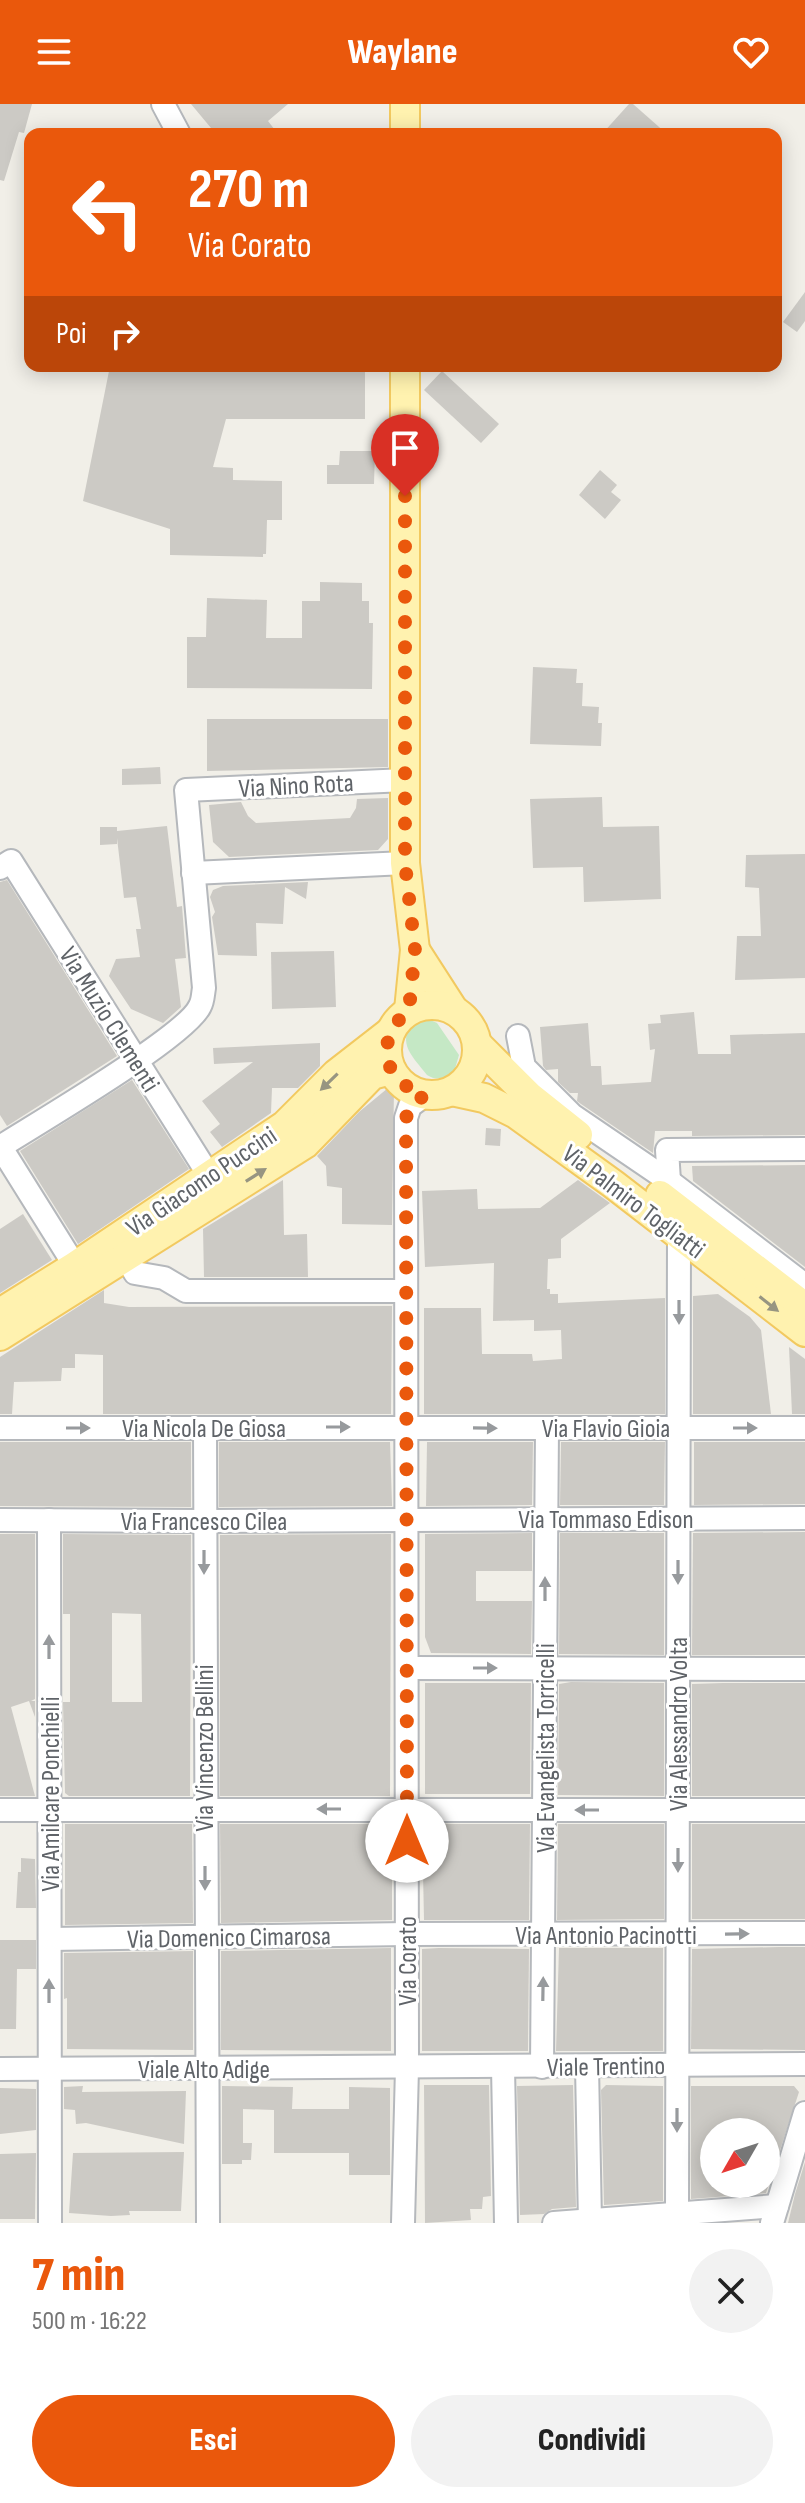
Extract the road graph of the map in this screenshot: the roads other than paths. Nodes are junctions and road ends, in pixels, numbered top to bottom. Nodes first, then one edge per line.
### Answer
1 (163, 104) edge
2 (405, 104) edge
3 (176, 128) edge
4 (405, 128) edge
5 (405, 372) edge
6 (405, 780) junction
7 (405, 863) junction
8 (5, 864) edge
9 (193, 873) junction
10 (415, 950) junction
11 (453, 1009) junction
12 (409, 1010) junction
13 (390, 1032) junction
14 (518, 1036) dead end
15 (478, 1045) junction
16 (136, 1060) junction
17 (391, 1070) junction
18 (439, 1093) junction
19 (0, 1146) edge
20 (805, 1149) edge
21 (210, 1177) junction
22 (669, 1181) junction
23 (679, 1234) junction
24 (126, 1257) junction
25 (75, 1266) junction
26 (805, 1285) edge
27 (406, 1291) junction
28 (805, 1307) edge
29 (0, 1313) edge
30 (805, 1332) edge
31 (0, 1336) edge
32 (407, 1426) junction
33 (0, 1428) edge
34 (205, 1428) junction
35 (805, 1428) edge
36 (547, 1429) junction
37 (678, 1429) junction
38 (545, 1518) junction
39 (805, 1518) edge
40 (678, 1519) junction
41 (0, 1520) edge
42 (49, 1520) junction
43 (407, 1520) junction
44 (204, 1521) junction
45 (407, 1668) junction
46 (545, 1668) junction
47 (678, 1669) junction
48 (805, 1669) edge
49 (50, 1809) junction
50 (204, 1809) junction
51 (407, 1809) junction
52 (0, 1810) edge
53 (546, 1810) junction
54 (678, 1810) junction
55 (805, 1810) edge
56 (805, 1933) edge
57 (407, 1934) junction
58 (544, 1935) junction
59 (678, 1935) junction
60 (205, 1937) junction
61 (50, 1939) junction
62 (805, 2064) edge
63 (678, 2065) junction
64 (587, 2066) junction
65 (503, 2067) junction
66 (542, 2067) junction
67 (407, 2068) junction
68 (0, 2069) edge
69 (49, 2069) junction
70 (207, 2069) junction
71 (805, 2113) edge
72 (677, 2214) junction
73 (775, 2215) edge
74 (590, 2222) edge
75 (50, 2223) edge
76 (208, 2223) edge
77 (403, 2223) edge
78 (506, 2223) edge
79 (554, 2223) edge

1 - 3 street
2 - 4 main road
5 - 6 main road
6 - 7 main road
6 - 9 street, Via Nino Rota
7 - 9 street
7 - 10 main road
8 - 16 street, Via Muzio Clementi
9 - 16 street
10 - 11 main road
10 - 12 main road
11 - 12 main road
11 - 15 main road
12 - 13 main road
13 - 17 main road
13 -> 21 main road, Via Giacomo Puccini
14 - 22 street
15 - 18 main road, Via Corato
15 - 28 main road, Via Palmiro Togliatti
16 - 19 street
16 - 21 street, Via Muzio Clementi
17 - 18 main road
24 -> 17 main road, Via Giacomo Puccini
18 - 23 main road, Via Palmiro Togliatti
18 - 27 street, Via Corato
19 - 25 street
20 - 22 street
21 - 25 main road, Via Giacomo Puccini
22 - 26 street
23 -> 30 main road, Via Palmiro Togliatti
23 -> 37 street, Via Alessandro Volta
24 - 27 street
24 - 31 main road, Via Giacomo Puccini
25 - 29 main road, Via Giacomo Puccini
27 - 32 street, Via Corato
34 -> 32 street, Via Nicola De Giosa
32 -> 36 street, Via Flavio Gioia
32 - 43 street, Via Corato
33 -> 34 street, Via Nicola De Giosa
34 - 44 street, Via Vincenzo Bellini
37 -> 35 street, Via Flavio Gioia
36 - 37 street, Via Flavio Gioia
36 - 38 street, Via Evangelista Torricelli
37 - 40 street, Via Alessandro Volta
38 - 40 street, Via Tommaso Edison
38 - 43 street, Via Tommaso Edison
46 -> 38 street, Via Evangelista Torricelli
39 - 40 street, Via Tommaso Edison
40 -> 47 street, Via Alessandro Volta
41 - 42 street, Via Francesco Cilea
42 - 44 street, Via Francesco Cilea
49 -> 42 street, Via Amilcare Ponchielli
43 - 44 street, Via Francesco Cilea
43 - 45 street, Via Corato
44 -> 50 street, Via Vincenzo Bellini
45 -> 46 street
45 - 51 street, Via Corato
46 - 47 street
46 - 53 street, Via Evangelista Torricelli
47 - 48 street
47 - 54 street, Via Alessandro Volta
49 - 50 street
49 - 52 street
49 - 61 street, Via Amilcare Ponchielli
51 -> 50 street
50 -> 60 street, Via Vincenzo Bellini
51 - 53 street
51 - 57 street, Via Corato
54 -> 53 street
53 - 58 street, Via Evangelista Torricelli
54 - 55 street
54 -> 59 street, Via Alessandro Volta
59 -> 56 street, Via Antonio Pacinotti
57 - 58 street, Via Antonio Pacinotti
57 - 60 street, Via Domenico Cimarosa
57 - 67 street, Via Corato
58 - 59 street, Via Antonio Pacinotti
66 -> 58 street, Via Evangelista Torricelli
59 - 63 street, Via Alessandro Volta
60 - 61 street, Via Domenico Cimarosa
60 - 70 street, Via Vincenzo Bellini
69 -> 61 street, Via Amilcare Ponchielli
62 - 63 street, Viale Trentino
63 - 64 street, Viale Trentino
63 -> 72 street, Via Alessandro Volta
64 - 66 street, Viale Trentino
64 - 74 street
65 - 66 street, Viale Trentino
65 - 67 street, Viale Trentino
65 - 78 street
67 - 70 street, Viale Alto Adige
67 - 77 street, Via Corato
68 - 69 street, Viale Alto Adige
69 - 70 street, Viale Alto Adige
69 - 75 street, Via Amilcare Ponchielli
70 - 76 street, Via Vincenzo Bellini
71 - 73 street
72 - 73 street
72 - 74 street
74 - 79 street

